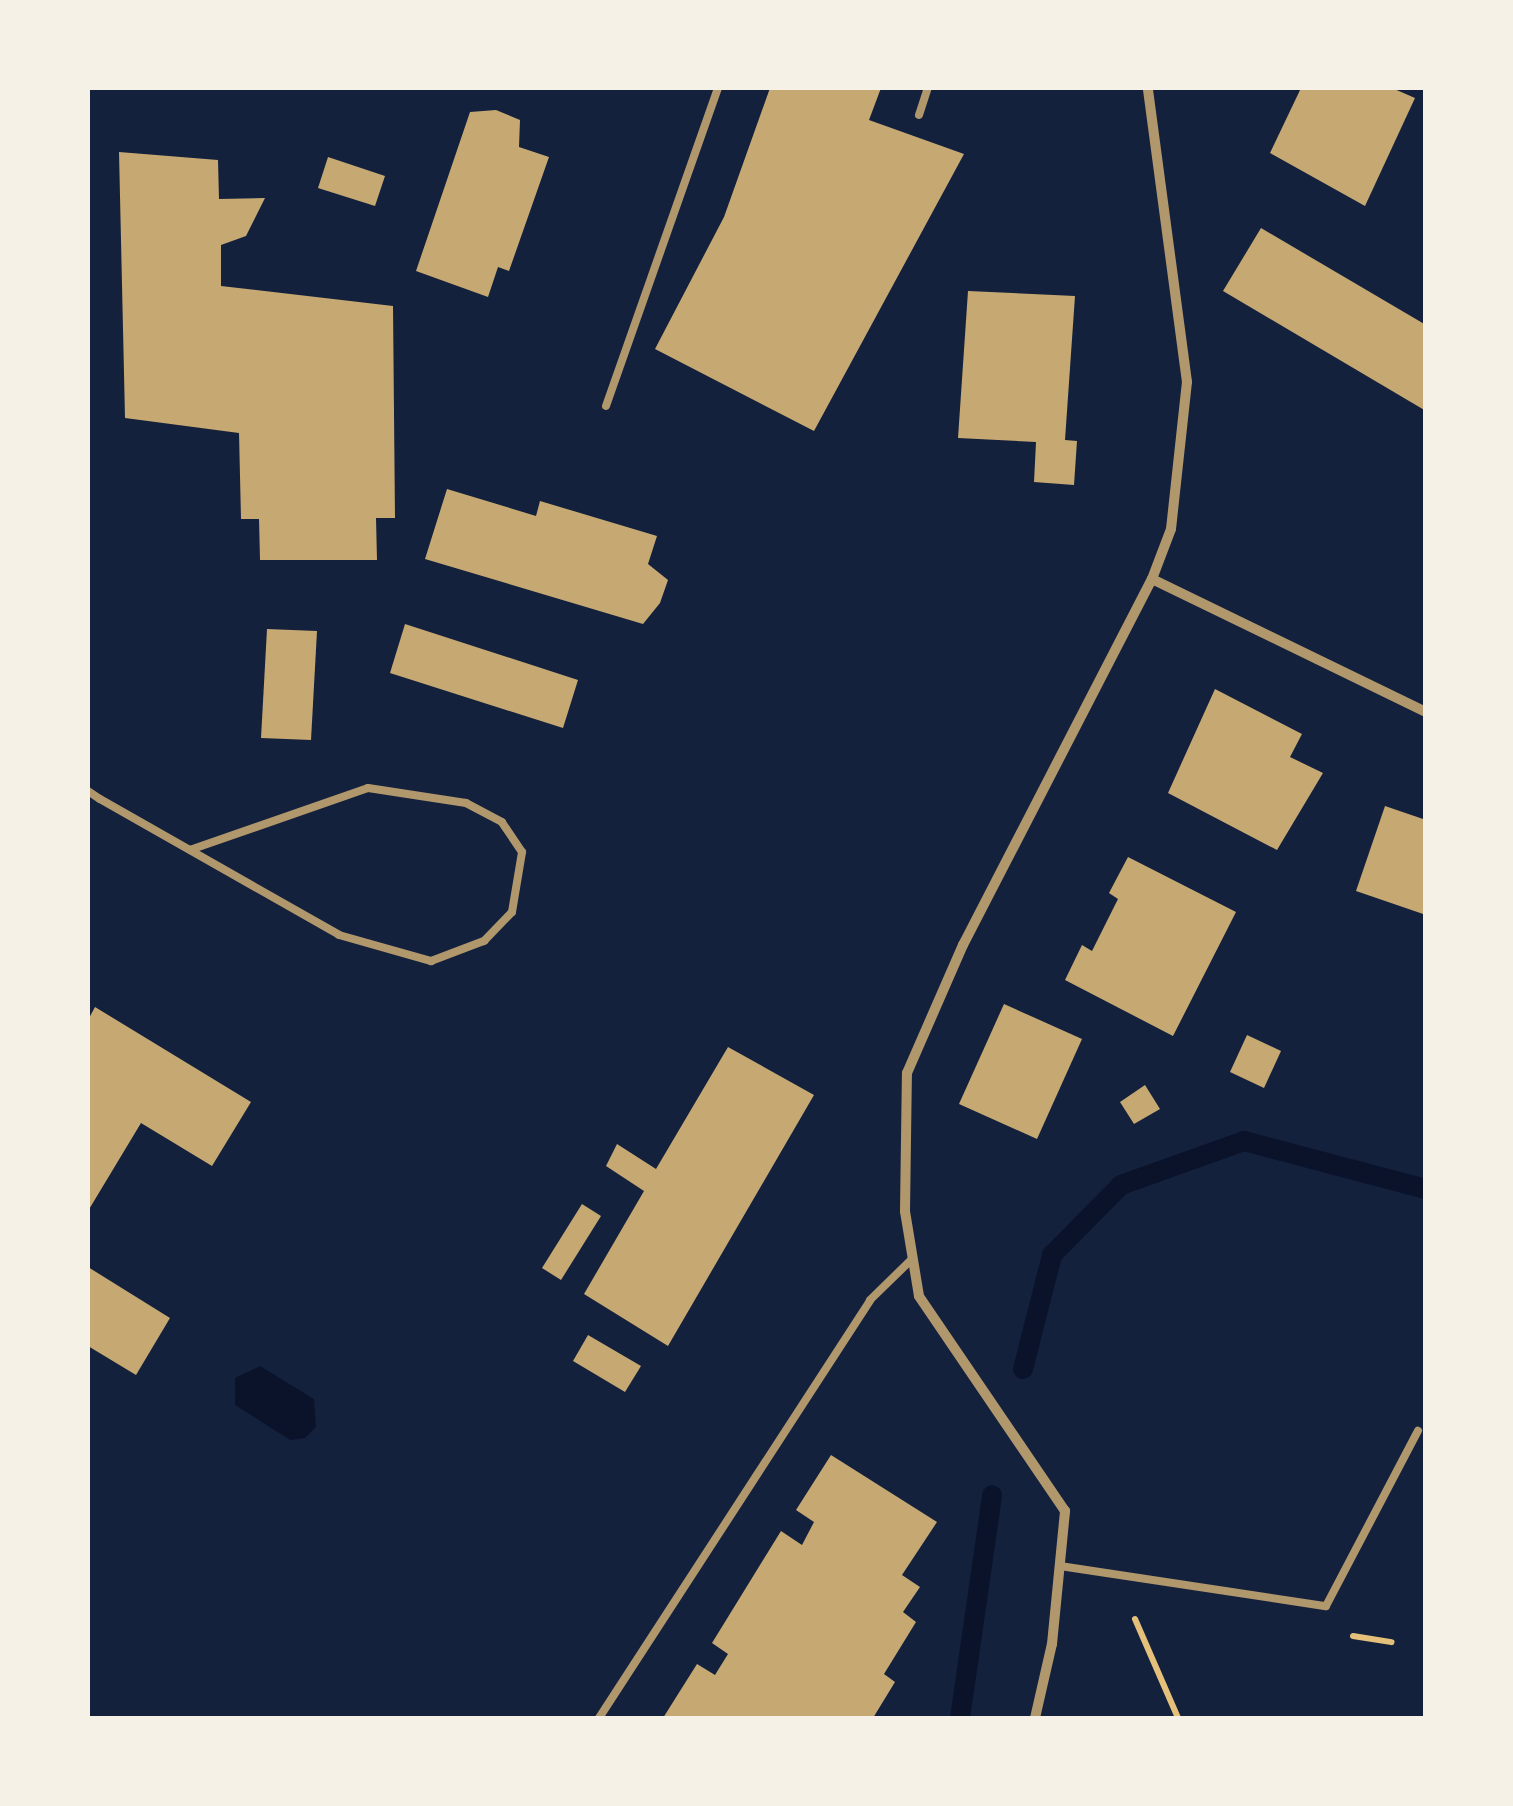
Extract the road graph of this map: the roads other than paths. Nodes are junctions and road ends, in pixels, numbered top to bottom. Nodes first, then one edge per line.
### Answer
1 (718, 88) edge
2 (928, 88) edge
3 (1148, 88) edge
4 (919, 115) dead end
5 (606, 406) dead end
6 (1152, 579) junction
7 (1426, 712) edge
8 (88, 791) edge
9 (190, 850) junction
10 (913, 1258) junction
11 (1418, 1431) dead end
12 (1060, 1566) junction
13 (599, 1718) edge
14 (1034, 1718) edge

1 - 5 lane
2 - 4 lane
3 - 6 street
6 - 7 street
6 - 10 street
8 - 9 lane
9 - 9 lane
10 - 12 street
10 - 13 lane
11 - 12 lane
12 - 14 street

